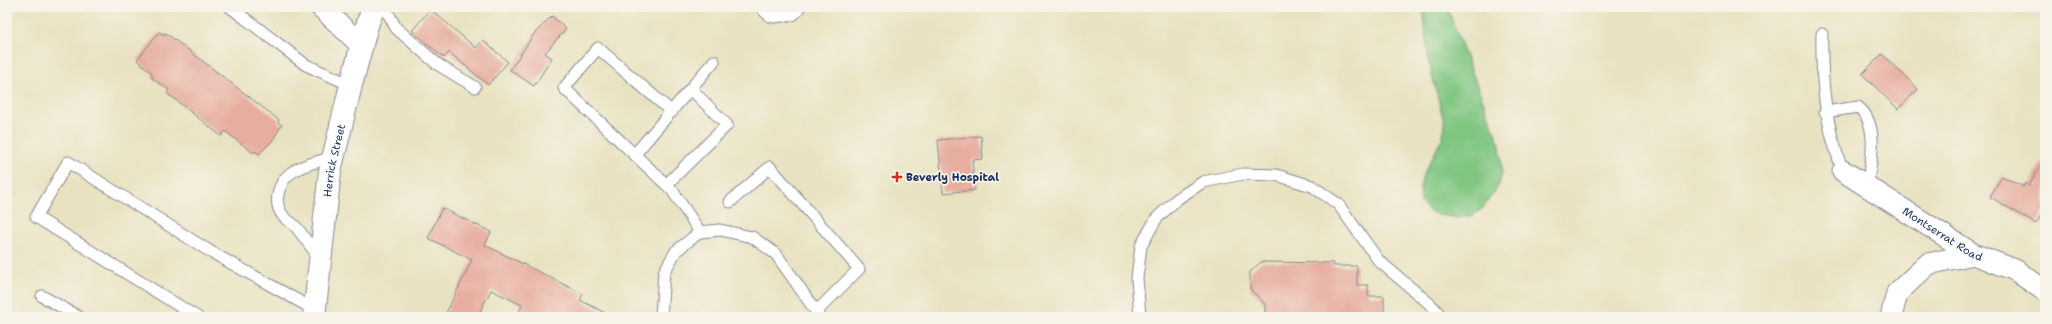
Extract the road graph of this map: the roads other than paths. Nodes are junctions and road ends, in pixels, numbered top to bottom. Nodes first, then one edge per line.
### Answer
1 (230, 7) edge
2 (321, 7) edge
3 (374, 7) edge
4 (385, 7) edge
5 (767, 7) edge
6 (792, 8) edge
7 (1822, 34) dead end
8 (362, 46) junction
9 (714, 61) dead end
10 (351, 85) junction
11 (475, 87) dead end
12 (691, 89) junction
13 (672, 112) junction
14 (1825, 112) junction
15 (635, 154) junction
16 (333, 157) junction
17 (1843, 170) joint
18 (667, 184) junction
19 (1867, 186) junction
20 (730, 202) dead end
21 (700, 232) junction
22 (1973, 254) junction
23 (320, 257) junction
24 (2045, 291) edge
25 (42, 296) dead end
26 (314, 314) edge
27 (818, 314) edge
28 (79, 317) edge
29 (197, 317) edge
30 (661, 317) edge
31 (1140, 317) edge
32 (1442, 317) edge
33 (1891, 317) edge

1 - 10 lane
2 - 8 street
3 - 8 street, Herrick Street
4 - 11 lane
5 - 6 street
7 - 14 lane
8 - 10 street, Herrick Street
9 - 12 lane
10 - 16 street, Herrick Street
12 - 13 lane
12 - 18 lane
13 - 15 lane
13 - 15 lane
14 - 17 lane
14 - 19 lane
15 - 18 lane
16 - 23 street, Herrick Street
16 - 23 lane
17 - 19 street, Montserrat Road
18 - 21 lane
19 - 22 street, Montserrat Road
20 - 27 lane
21 - 27 lane
21 - 30 lane
22 - 24 street, Montserrat Road
22 - 33 street
23 - 26 street, Herrick Street
25 - 28 lane
26 - 29 lane
31 - 32 lane

